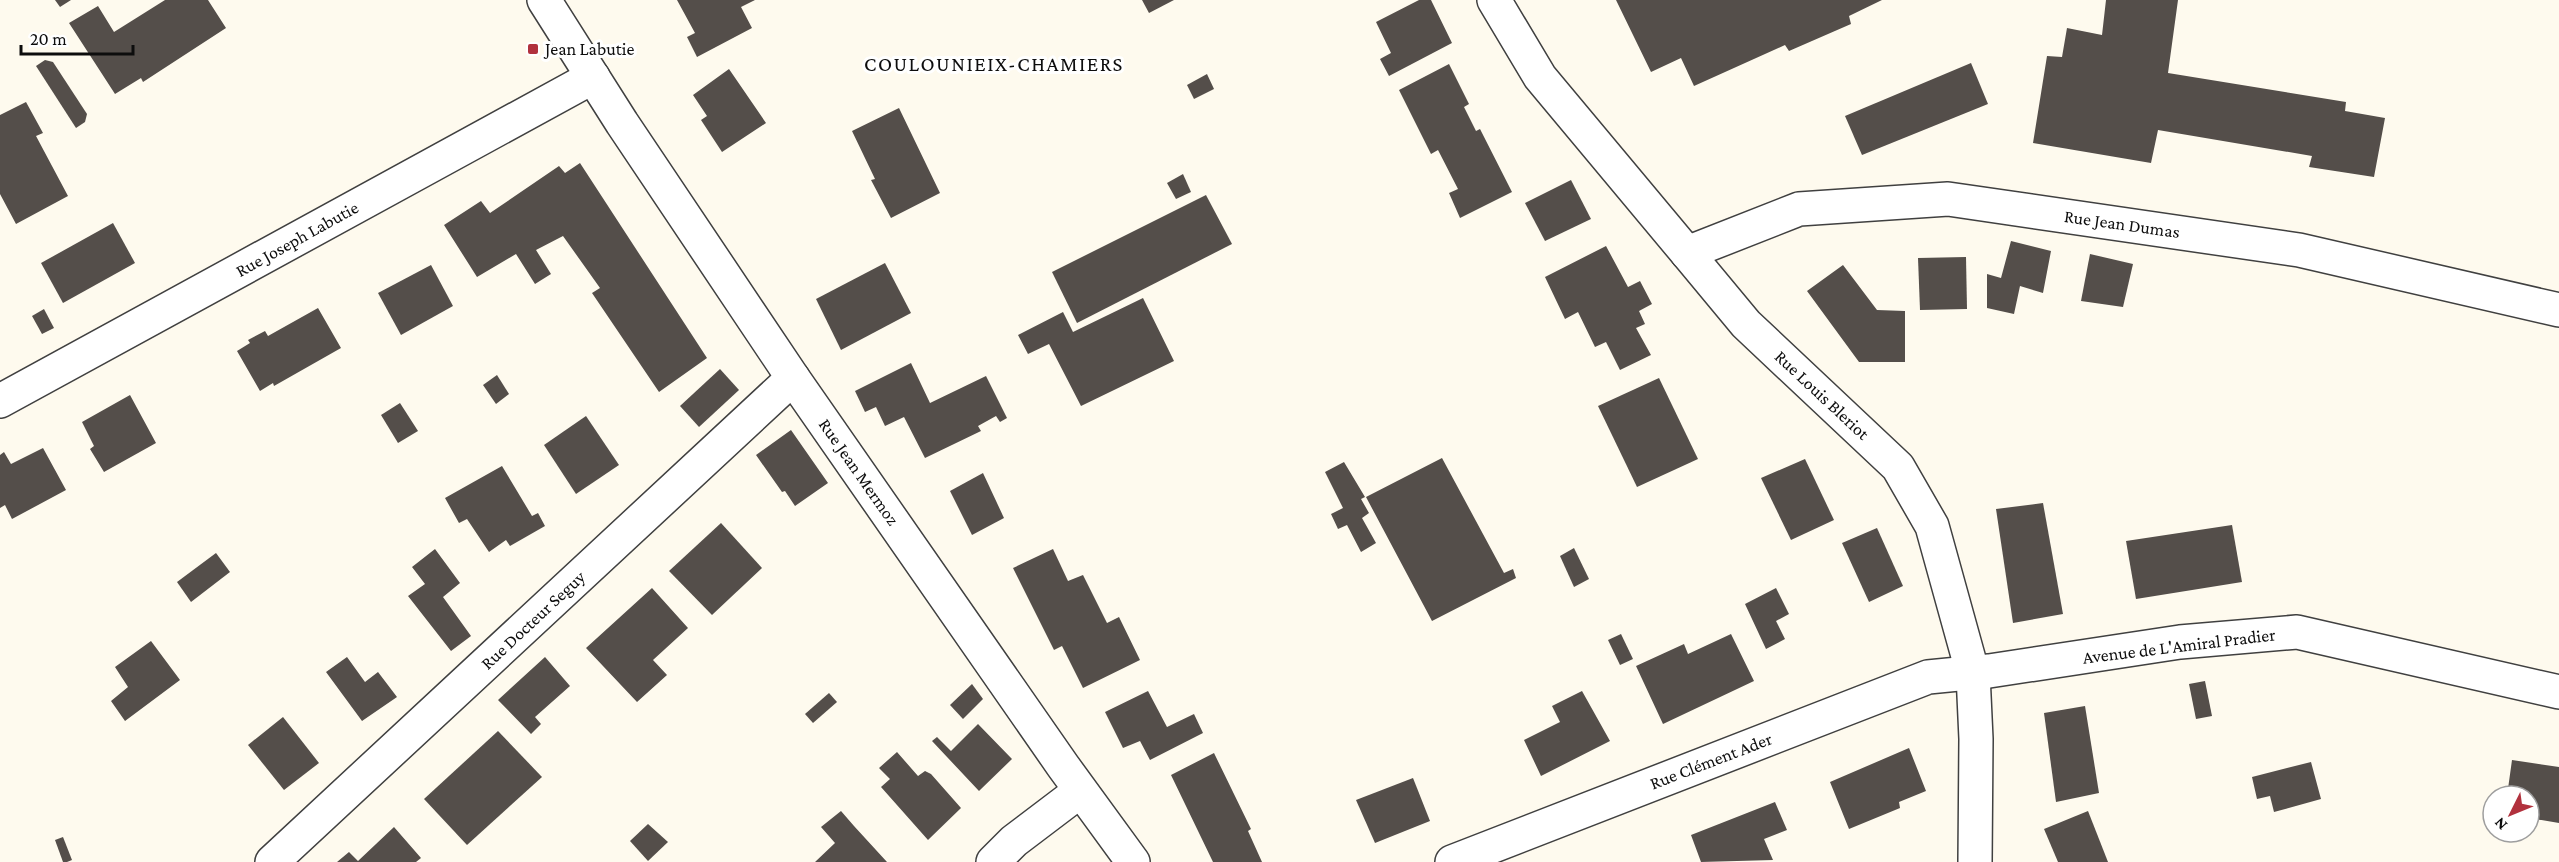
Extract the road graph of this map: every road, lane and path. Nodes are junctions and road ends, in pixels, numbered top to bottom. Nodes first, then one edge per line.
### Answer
1 (544, 0) edge
2 (1494, 0) edge
3 (593, 77) junction
4 (1687, 253) junction
5 (2559, 310) edge
6 (793, 378) junction
7 (0, 401) edge
8 (1973, 674) junction
9 (2559, 692) edge
10 (1080, 791) junction
11 (272, 862) edge
12 (993, 862) edge
13 (1133, 862) edge
14 (1452, 862) edge
15 (1975, 862) edge

1 - 3 street, Rue Jean Mermoz
2 - 4 street, Rue Louis Bleriot
3 - 6 street, Rue Jean Mermoz
3 - 7 street, Rue Joseph Labutie
4 - 5 street, Rue Jean Dumas
4 - 8 street, Rue Louis Bleriot
6 - 10 street, Rue Jean Mermoz
6 - 11 street, Rue Docteur Seguy
8 - 9 street, Avenue de L'Amiral Pradier
8 - 14 street, Rue Clément Ader
8 - 15 street, Rue Louis Bleriot
10 - 12 street
10 - 13 street, Rue Jean Mermoz

